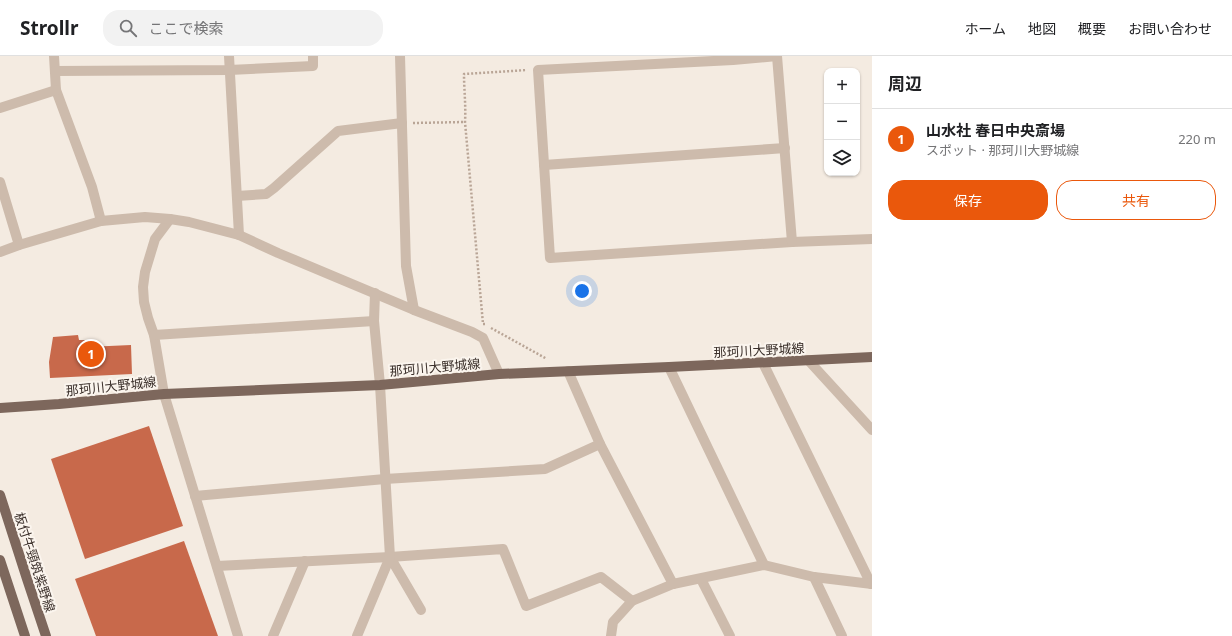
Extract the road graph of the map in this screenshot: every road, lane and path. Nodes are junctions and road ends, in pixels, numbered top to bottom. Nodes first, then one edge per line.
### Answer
1 (54, 56) edge
2 (229, 56) edge
3 (314, 56) edge
4 (400, 56) edge
5 (778, 56) edge
6 (229, 70) junction
7 (538, 70) junction
8 (55, 72) junction
9 (56, 90) junction
10 (0, 108) edge
11 (402, 122) junction
12 (465, 122) junction
13 (785, 148) junction
14 (544, 165) junction
15 (0, 182) edge
16 (237, 196) junction
17 (170, 219) junction
18 (101, 221) junction
19 (239, 235) junction
20 (872, 239) edge
21 (792, 242) junction
22 (19, 245) junction
23 (0, 252) edge
24 (375, 293) junction
25 (414, 310) junction
26 (374, 321) junction
27 (154, 335) junction
28 (872, 357) edge
29 (549, 360) dead end
30 (808, 360) junction
31 (763, 363) junction
32 (669, 367) junction
33 (568, 371) junction
34 (499, 374) junction
35 (380, 385) junction
36 (164, 394) junction
37 (0, 408) edge
38 (872, 430) edge
39 (600, 444) junction
40 (385, 479) junction
41 (0, 495) edge
42 (195, 496) junction
43 (390, 558) junction
44 (0, 560) edge
45 (304, 561) junction
46 (764, 565) junction
47 (217, 566) junction
48 (814, 577) junction
49 (701, 579) junction
50 (673, 584) junction
51 (871, 584) edge
52 (632, 601) junction
53 (421, 610) dead end
54 (25, 636) edge
55 (46, 636) edge
56 (238, 636) edge
57 (273, 636) edge
58 (356, 636) edge
59 (611, 636) edge
60 (730, 636) edge
61 (842, 636) edge

1 - 8 street
2 - 6 street
3 - 6 street
4 - 11 street
5 - 7 street
5 - 13 street
6 - 8 street
6 - 16 street
7 - 12 path
7 - 14 street
8 - 9 street
9 - 10 street
9 - 18 street
11 - 12 path
11 - 16 street
11 - 25 street
12 - 29 path
13 - 14 street
13 - 21 street
14 - 21 street
15 - 22 street
16 - 19 street
17 - 18 street
17 - 19 street
17 - 27 street
18 - 22 street
19 - 24 street
20 - 21 street
22 - 23 street
24 - 25 street
24 - 26 street
25 - 34 street
26 - 27 street
26 - 35 street
27 - 36 street
28 - 30 main road, 那珂川大野城線
30 - 31 main road, 那珂川大野城線
30 - 38 street
31 - 32 main road, 那珂川大野城線
31 - 51 street
32 - 33 main road, 那珂川大野城線
32 - 46 street
33 - 34 main road, 那珂川大野城線
33 - 39 street
34 - 35 main road, 那珂川大野城線
35 - 36 main road, 那珂川大野城線
35 - 40 street
36 - 37 main road, 那珂川大野城線
36 - 42 street
39 - 40 street
39 - 50 street
40 - 42 street
40 - 43 street
41 - 55 main road, 板付牛頸筑紫野線
42 - 47 street
43 - 45 street
43 - 52 street
43 - 53 street
43 - 58 street
44 - 54 main road
45 - 47 street
45 - 57 street
46 - 48 street
46 - 49 street
47 - 56 street
48 - 51 street
48 - 61 street
49 - 50 street
49 - 60 street
50 - 52 street
52 - 59 street

